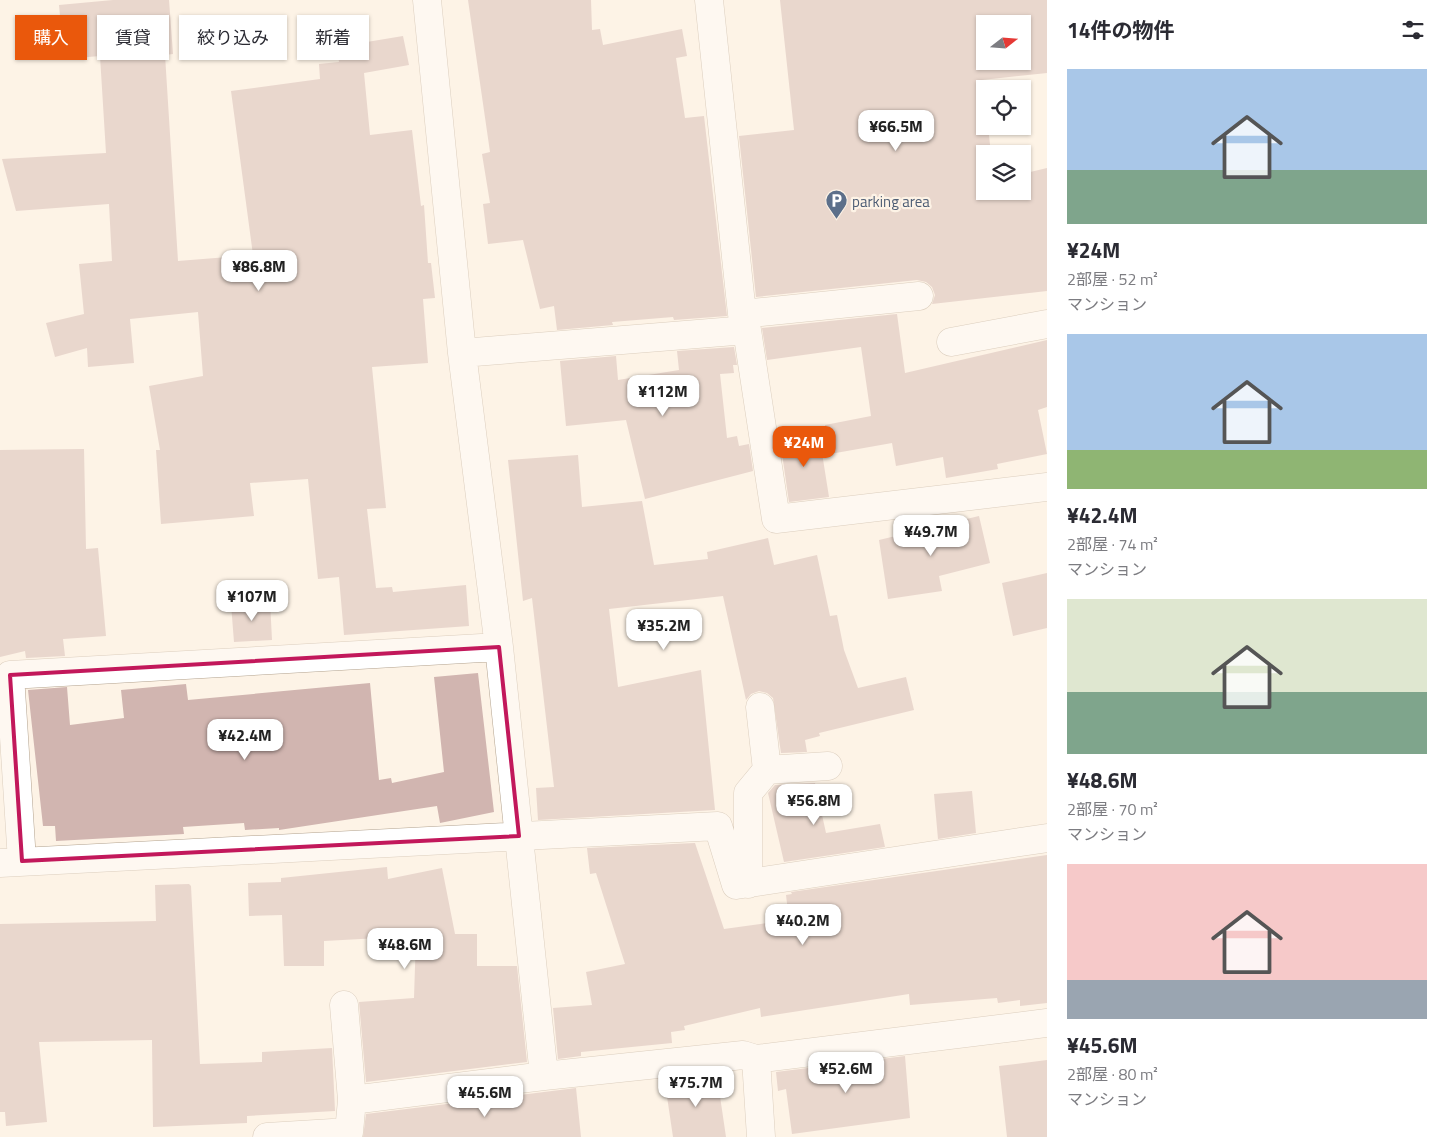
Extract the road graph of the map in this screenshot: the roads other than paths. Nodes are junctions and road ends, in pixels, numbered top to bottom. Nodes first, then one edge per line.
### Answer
1 (427, 0) edge
2 (709, 0) edge
3 (919, 296) dead end
4 (744, 322) junction
5 (1047, 324) edge
6 (951, 342) dead end
7 (462, 353) junction
8 (1047, 487) edge
9 (499, 647) junction
10 (760, 707) dead end
11 (828, 766) dead end
12 (767, 770) junction
13 (519, 836) junction
14 (1047, 838) edge
15 (11, 862) edge
16 (748, 884) junction
17 (344, 1005) dead end
18 (1047, 1023) edge
19 (756, 1060) junction
20 (544, 1076) junction
21 (352, 1100) junction
22 (267, 1137) edge
23 (762, 1137) edge

1 - 7 street
2 - 4 street
3 - 4 street
4 - 7 street
4 - 8 street
5 - 6 street
7 - 9 street
9 - 13 street
9 - 15 street
10 - 12 street
11 - 12 street
12 - 16 street
13 - 15 street
13 - 16 street
13 - 20 street
14 - 16 street
17 - 21 street
18 - 19 street
19 - 20 street
19 - 23 street
20 - 21 street
21 - 22 street

